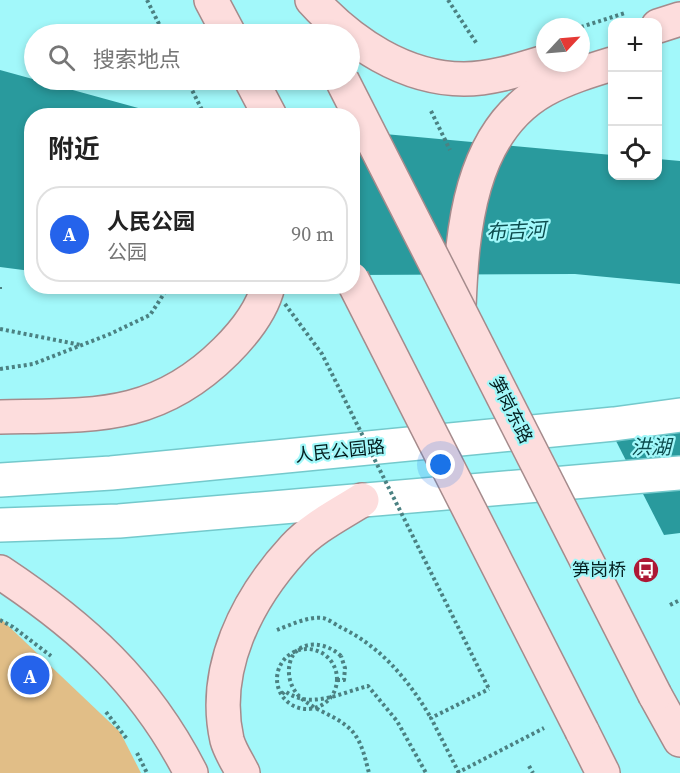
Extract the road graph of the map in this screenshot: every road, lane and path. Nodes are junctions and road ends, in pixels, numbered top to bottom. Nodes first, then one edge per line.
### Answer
1 (147, 0) edge
2 (211, 0) edge
3 (302, 0) edge
4 (312, 0) edge
5 (448, 0) edge
6 (680, 19) edge
7 (159, 24) edge
8 (224, 24) edge
9 (314, 24) edge
10 (336, 24) edge
11 (662, 24) edge
12 (360, 42) edge
13 (608, 42) edge
14 (680, 42) edge
15 (590, 48) edge
16 (662, 48) edge
17 (483, 52) dead end
18 (536, 65) edge
19 (608, 65) edge
20 (192, 90) edge
21 (252, 90) edge
22 (256, 90) edge
23 (347, 90) edge
24 (428, 104) dead end
25 (201, 108) edge
26 (255, 108) edge
27 (266, 108) edge
28 (356, 108) edge
29 (360, 115) edge
30 (452, 154) dead end
31 (164, 294) edge
32 (360, 294) edge
33 (276, 295) edge
34 (459, 307) junction
35 (0, 329) edge
36 (82, 346) junction
37 (0, 369) edge
38 (680, 415) edge
39 (0, 417) edge
40 (680, 473) edge
41 (0, 480) edge
42 (362, 500) junction
43 (0, 525) edge
44 (0, 572) edge
45 (680, 600) edge
46 (670, 604) dead end
47 (0, 620) edge
48 (274, 631) dead end
49 (57, 661) dead end
50 (337, 680) junction
51 (284, 693) junction
52 (105, 710) dead end
53 (431, 718) junction
54 (671, 721) edge
55 (582, 732) junction
56 (529, 766) dead end
57 (147, 773) edge
58 (191, 773) edge
59 (243, 773) edge
60 (369, 773) edge
61 (426, 773) edge
62 (458, 773) edge
63 (531, 773) edge
64 (590, 773) edge
65 (603, 773) edge

1 - 7 path
2 - 8 main road
3 - 9 main road
4 - 10 main road
5 - 17 path
6 - 11 main road
12 - 18 main road
13 - 15 main road
14 - 16 main road
19 - 34 main road
20 - 25 path
21 - 26 main road
22 - 27 main road
23 - 28 main road, 笋岗东路, bridge
24 - 30 path
29 - 34 main road, 笋岗东路, bridge
31 - 36 path
32 - 55 main road, bridge
33 - 39 main road
33 - 53 path, bridge
34 - 54 main road, 笋岗东路, bridge
35 - 36 path
36 - 37 path
38 - 41 main road, 人民公园路
40 - 42 main road
42 - 43 main road
42 - 59 main road
44 - 58 main road
45 - 46 path
47 - 49 path
48 - 53 path
50 - 51 path, bridge
50 - 51 path, bridge
50 - 60 path, bridge
51 - 61 path
52 - 57 path
53 - 62 path
55 - 64 main road
55 - 65 main road
56 - 63 path

